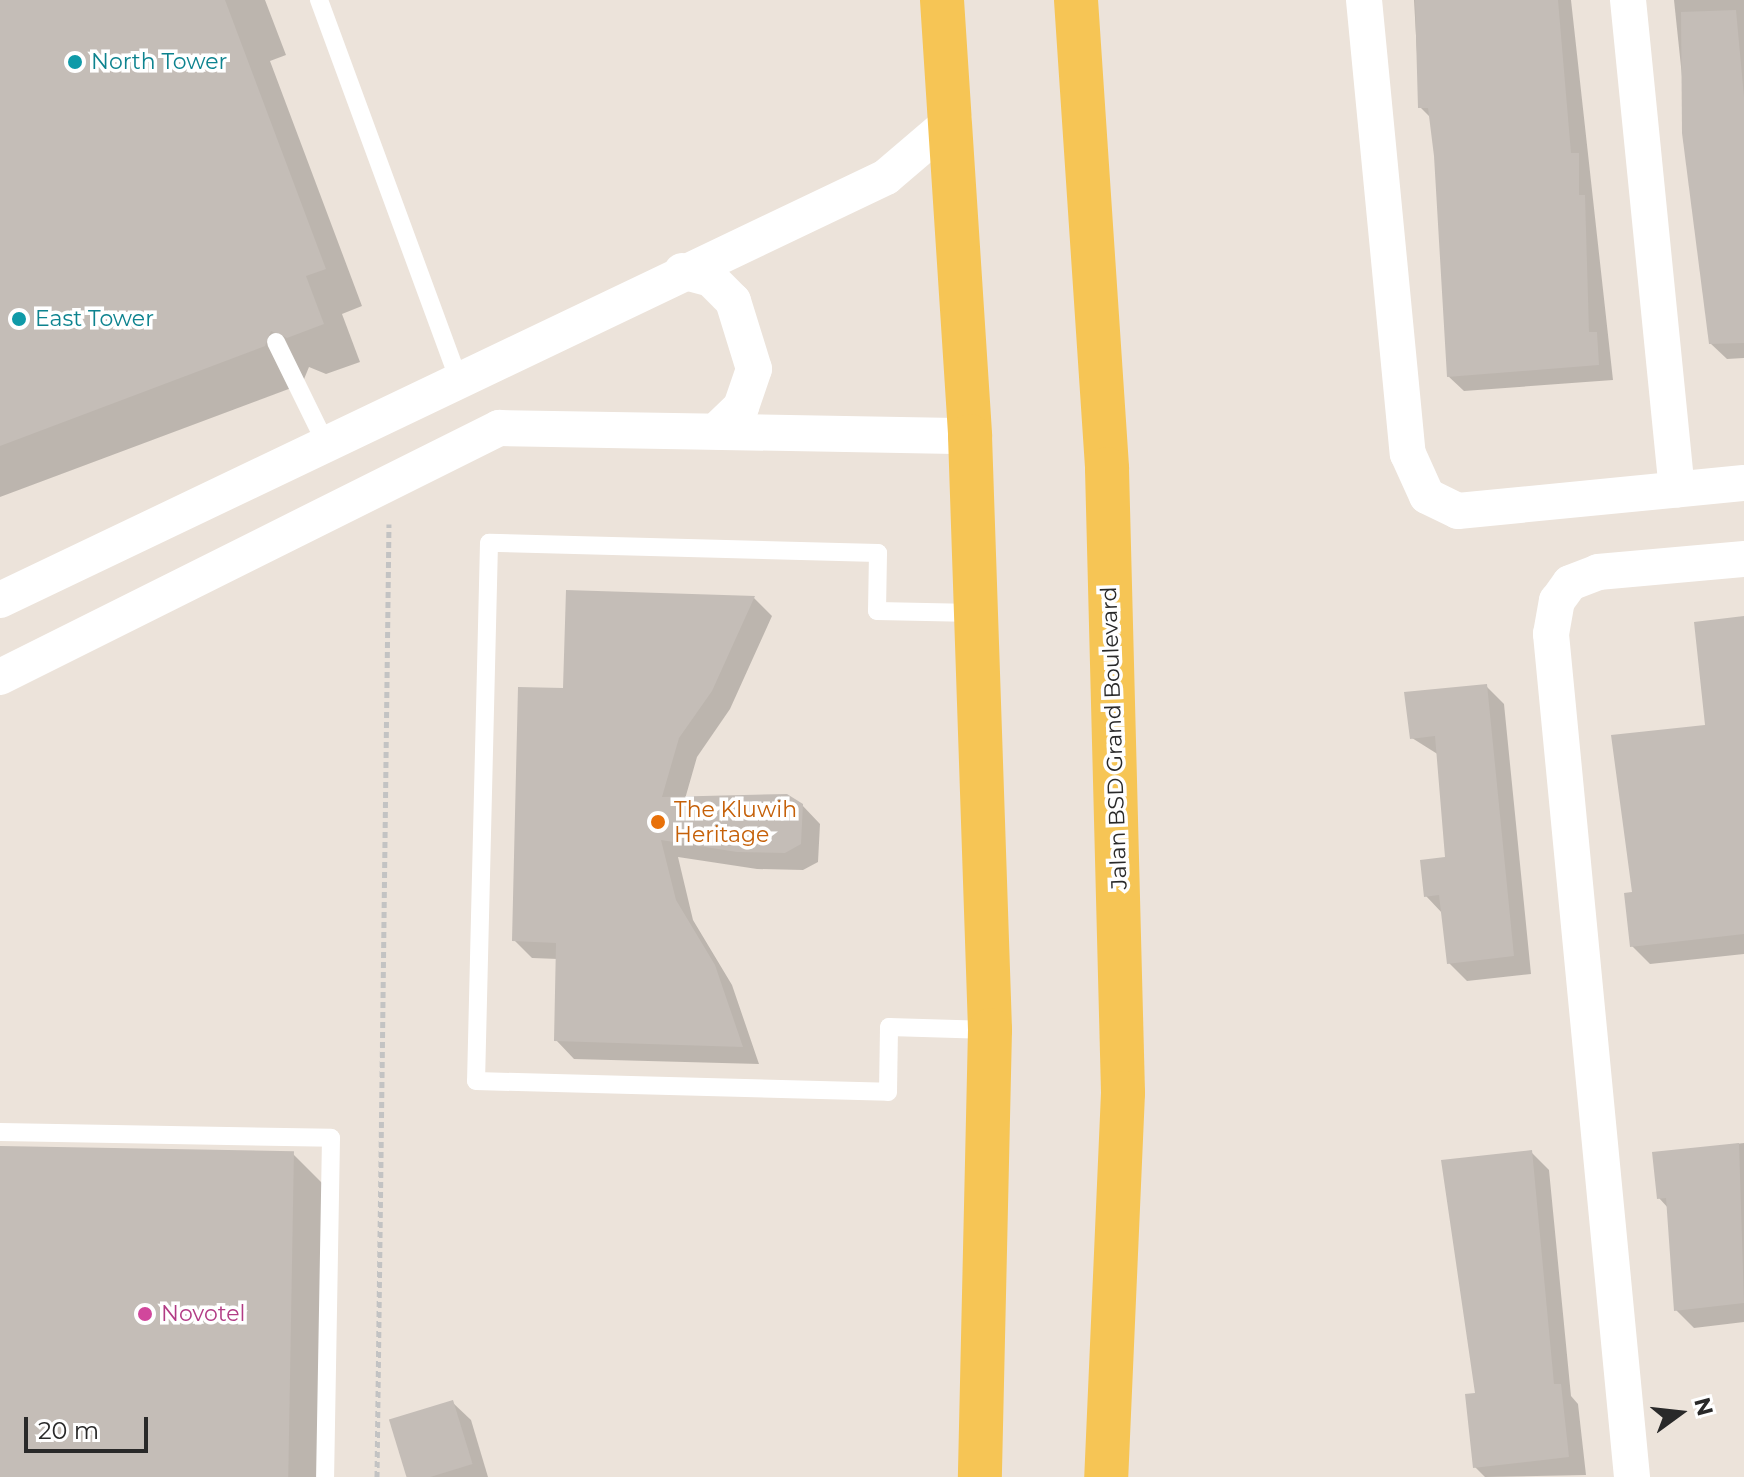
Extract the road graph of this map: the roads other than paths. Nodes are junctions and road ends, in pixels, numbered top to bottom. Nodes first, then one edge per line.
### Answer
1 (319, 0) edge
2 (942, 0) edge
3 (1076, 0) edge
4 (1364, 0) edge
5 (1628, 0) edge
6 (954, 119) junction
7 (682, 271) junction
8 (276, 342) dead end
9 (457, 376) junction
10 (716, 431) junction
11 (970, 436) junction
12 (324, 440) junction
13 (1744, 483) edge
14 (1677, 490) junction
15 (1744, 559) edge
16 (0, 600) edge
17 (976, 613) junction
18 (0, 677) edge
19 (990, 1030) junction
20 (0, 1132) edge
21 (325, 1477) edge
22 (980, 1477) edge
23 (1106, 1477) edge
24 (1632, 1477) edge

1 - 9 lane
2 - 6 main road
3 - 23 main road, Jalan BSD Grand Boulevard
4 - 14 street
5 - 14 street
6 - 7 street
6 - 11 main road
7 - 9 street
7 - 10 street
8 - 12 lane
9 - 12 street
10 - 11 street
10 - 18 street
11 - 17 main road
12 - 16 street
13 - 14 street
15 - 24 street
17 - 19 main road
17 - 19 lane
19 - 22 main road
20 - 21 lane

